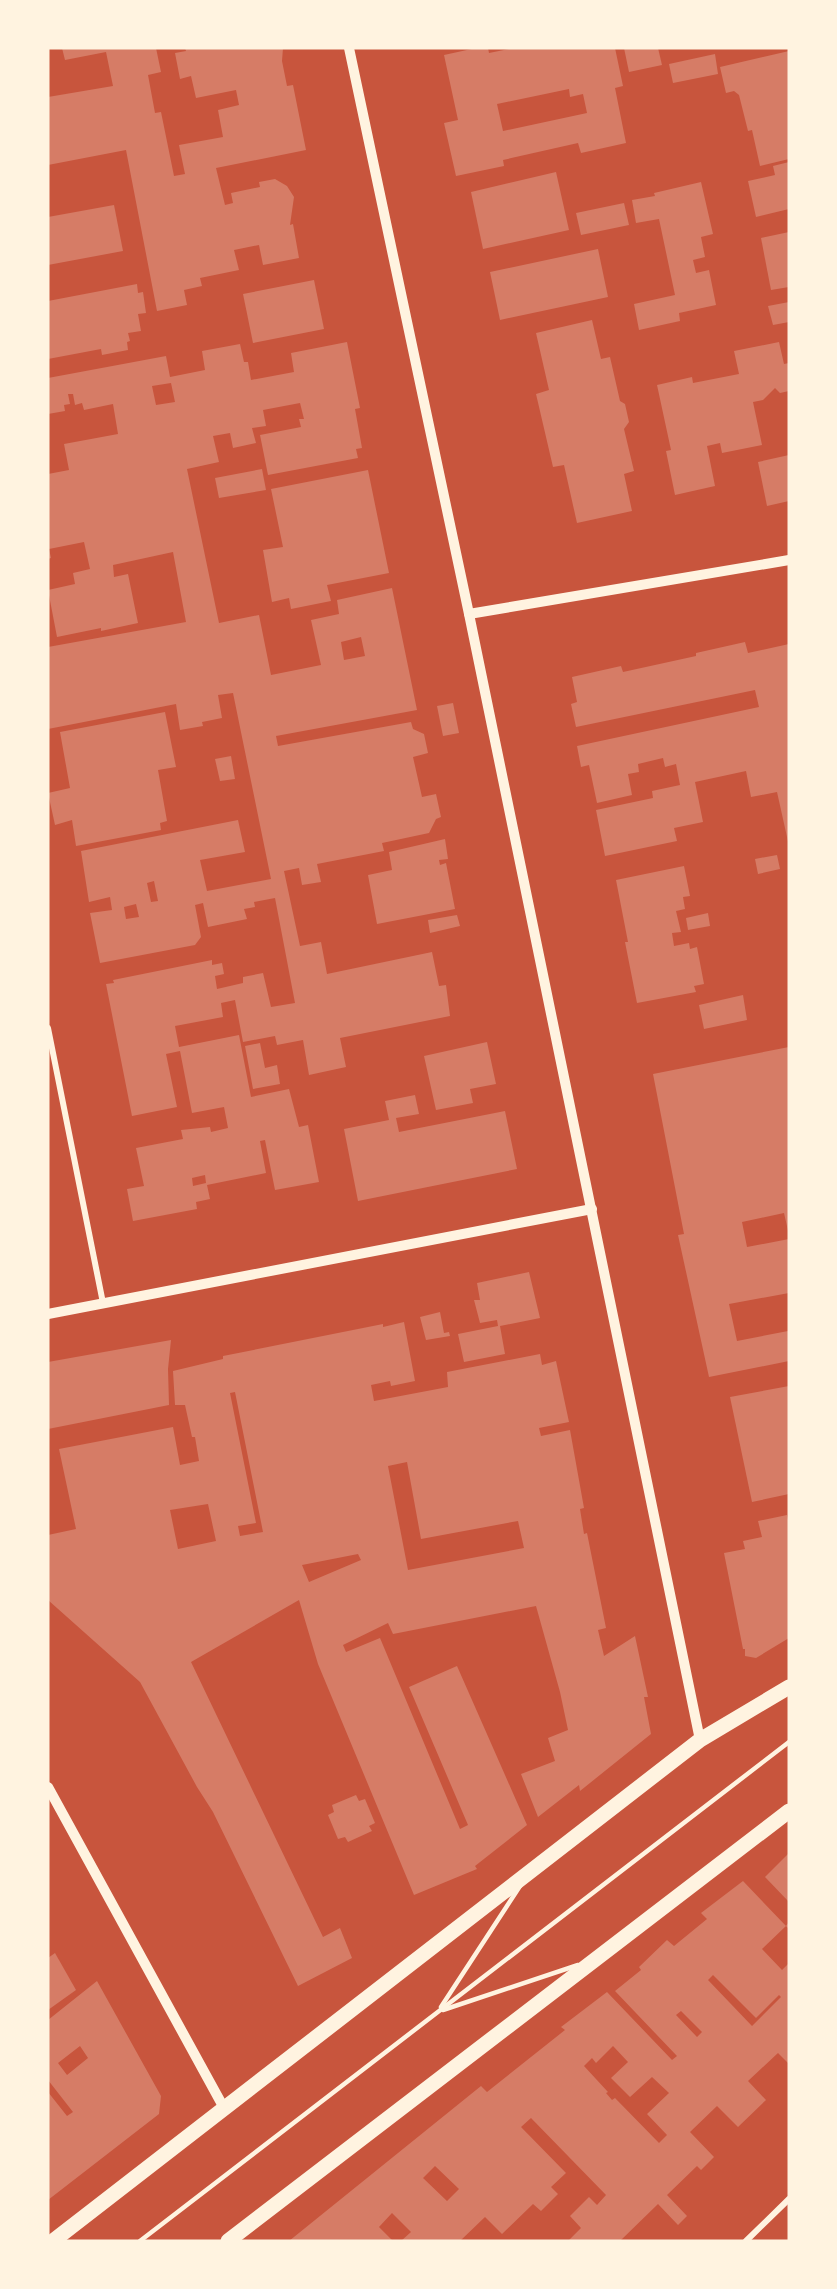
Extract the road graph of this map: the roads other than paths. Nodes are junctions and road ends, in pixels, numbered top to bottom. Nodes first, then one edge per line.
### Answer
1 (349, 48) edge
2 (789, 560) edge
3 (469, 614) junction
4 (48, 1028) edge
5 (592, 1209) junction
6 (104, 1304) junction
7 (48, 1314) edge
8 (789, 1686) edge
9 (700, 1740) junction
10 (789, 1742) edge
11 (48, 1787) edge
12 (789, 1811) edge
13 (529, 1873) junction
14 (596, 1959) junction
15 (438, 2012) junction
16 (224, 2108) junction
17 (789, 2199) edge
18 (53, 2241) edge
19 (140, 2241) edge
20 (228, 2241) edge
21 (746, 2241) edge

1 - 3 street
2 - 3 street
3 - 5 street
4 - 6 street
5 - 6 street
5 - 9 street
6 - 7 street
8 - 9 main road
9 - 13 main road
10 - 15 lane
11 - 16 street
12 - 14 main road
13 - 15 lane
13 - 16 main road
14 - 15 lane
14 - 20 main road
15 - 19 lane
16 - 18 main road
17 - 21 street

